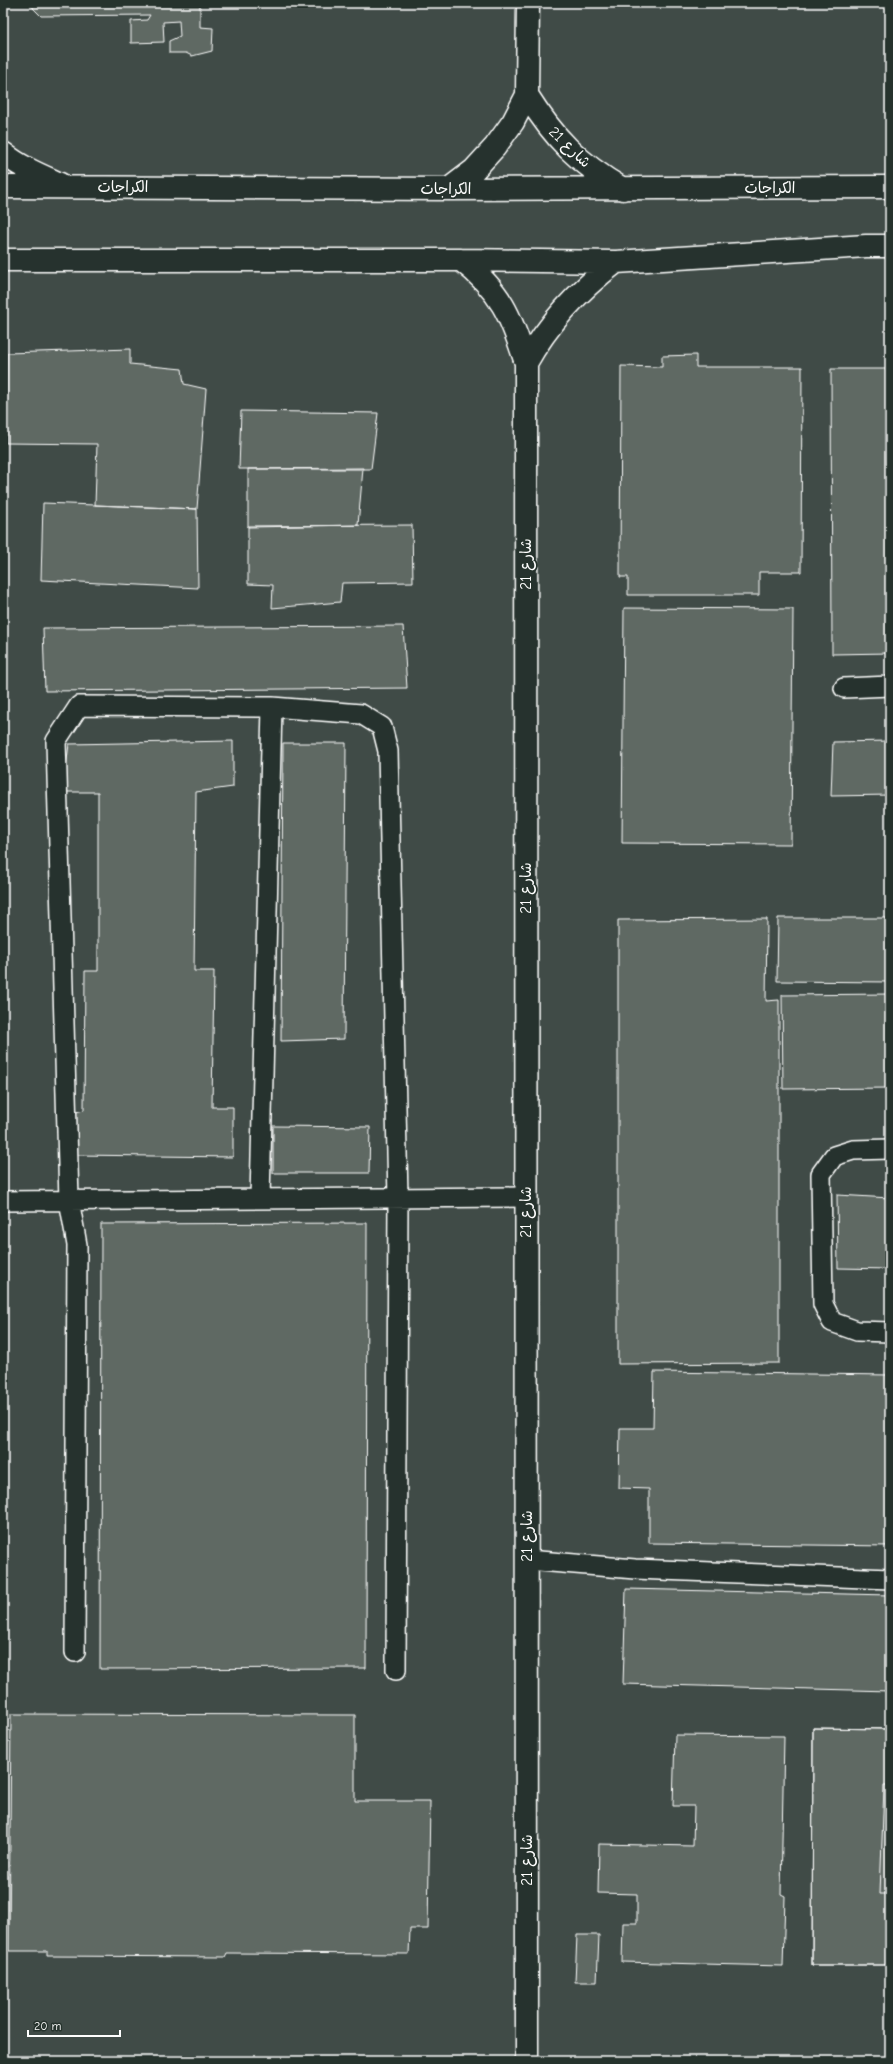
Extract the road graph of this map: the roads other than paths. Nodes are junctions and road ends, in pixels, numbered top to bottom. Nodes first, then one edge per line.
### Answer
1 (528, 3) edge
2 (527, 95) junction
3 (3, 152) edge
4 (3, 187) edge
5 (67, 187) junction
6 (890, 187) edge
7 (449, 189) junction
8 (623, 189) junction
9 (866, 246) junction
10 (890, 246) edge
11 (890, 254) edge
12 (461, 260) junction
13 (616, 262) junction
14 (8, 264) edge
15 (526, 363) junction
16 (890, 686) edge
17 (844, 688) dead end
18 (272, 707) junction
19 (890, 1149) edge
20 (398, 1197) junction
21 (526, 1197) junction
22 (260, 1198) junction
23 (3, 1200) edge
24 (69, 1200) junction
25 (890, 1332) edge
26 (527, 1560) junction
27 (890, 1579) edge
28 (75, 1652) dead end
29 (396, 1670) dead end
30 (527, 2061) edge

1 - 2 street
2 - 7 street
2 - 8 street, شارع 21
3 - 5 street
4 - 5 street, الكراجات
5 - 7 street, الكراجات
6 - 8 street, الكراجات
7 - 8 street, الكراجات
9 - 10 street
9 - 11 street
9 - 13 street
12 - 13 street
12 - 14 street
12 - 15 street, شارع 21
13 - 15 street, شارع 21
15 - 21 street, شارع 21
16 - 17 lane
18 - 20 lane
18 - 22 lane
18 - 24 lane
19 - 25 lane
20 - 21 lane
20 - 22 lane
20 - 29 lane
21 - 26 street, شارع 21
22 - 24 lane
23 - 24 lane
24 - 28 lane
26 - 27 lane
26 - 30 street, شارع 21

